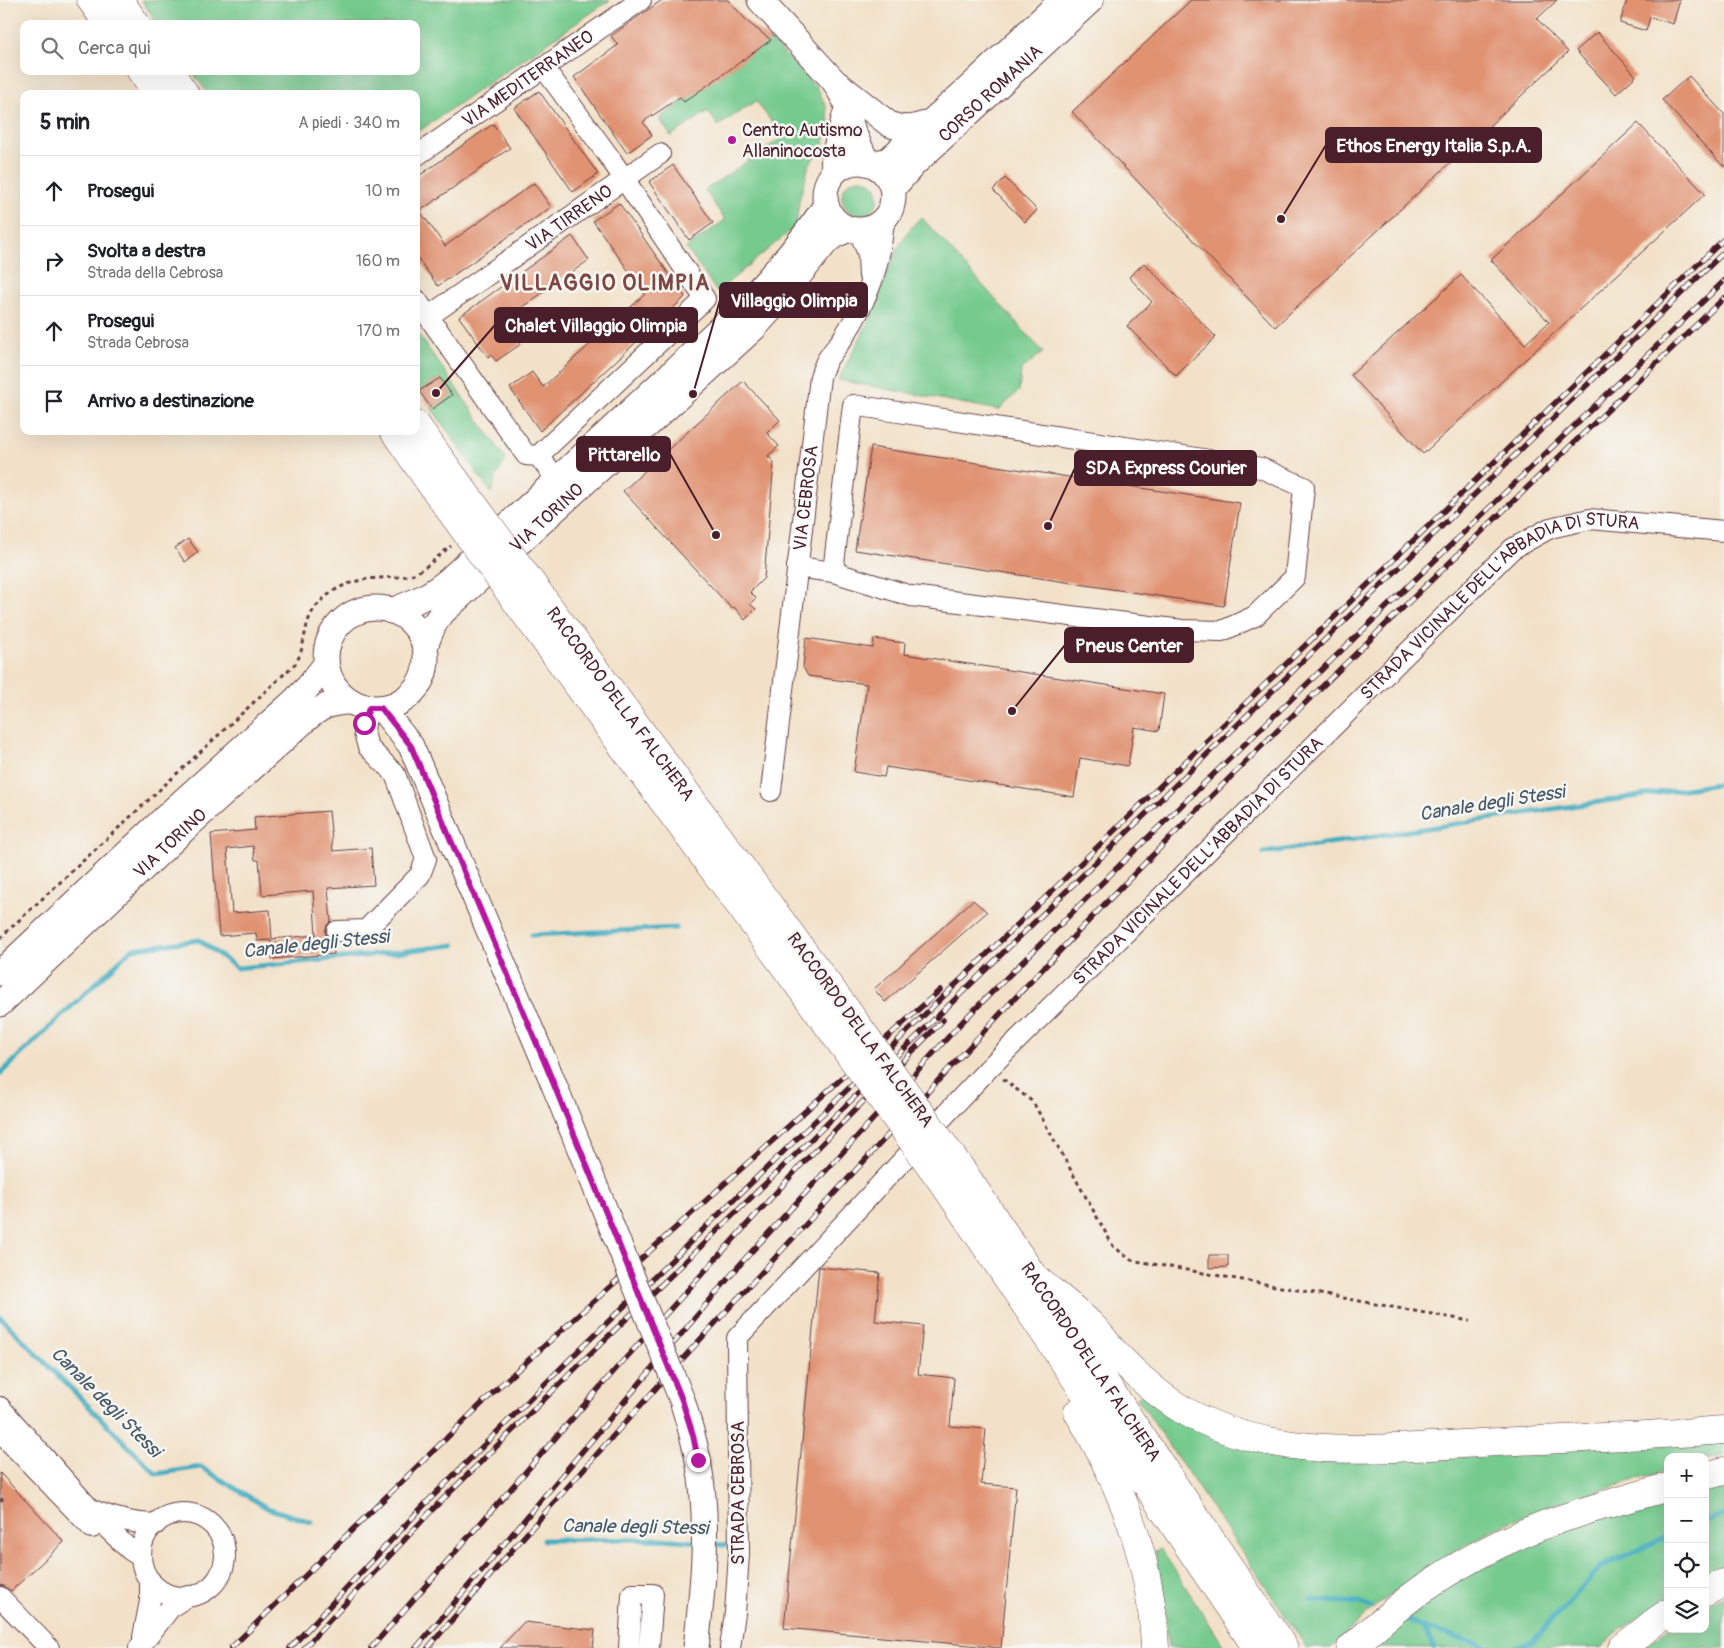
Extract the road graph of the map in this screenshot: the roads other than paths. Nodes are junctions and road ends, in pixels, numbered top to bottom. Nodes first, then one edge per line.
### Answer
1 (91, 0) edge
2 (120, 0) edge
3 (641, 0) edge
4 (760, 0) edge
5 (1062, 0) edge
6 (1090, 0) edge
7 (105, 20) edge
8 (133, 20) edge
9 (544, 68) junction
10 (144, 75) edge
11 (172, 75) edge
12 (834, 81) junction
13 (154, 90) edge
14 (182, 90) edge
15 (847, 109) junction
16 (932, 122) junction
17 (420, 153) edge
18 (660, 154) dead end
19 (870, 164) junction
20 (833, 173) junction
21 (624, 180) junction
22 (893, 188) junction
23 (826, 205) junction
24 (884, 220) junction
25 (854, 230) junction
26 (870, 288) junction
27 (420, 304) edge
28 (429, 316) junction
29 (420, 434) edge
30 (398, 435) edge
31 (538, 456) junction
32 (437, 473) junction
33 (558, 480) junction
34 (1724, 531) edge
35 (798, 567) junction
36 (833, 572) junction
37 (391, 610) junction
38 (425, 646) junction
39 (326, 664) junction
40 (411, 694) junction
41 (367, 706) junction
42 (411, 746) junction
43 (771, 790) dead end
44 (337, 931) dead end
45 (0, 973) edge
46 (0, 1004) edge
47 (955, 1180) junction
48 (976, 1232) junction
49 (1034, 1277) junction
50 (737, 1338) joint
51 (0, 1407) edge
52 (1724, 1430) edge
53 (0, 1432) edge
54 (1724, 1471) edge
55 (1709, 1475) edge
56 (1664, 1488) edge
57 (91, 1509) junction
58 (156, 1524) junction
59 (1190, 1549) junction
60 (136, 1553) junction
61 (150, 1580) junction
62 (1724, 1583) edge
63 (1709, 1590) edge
64 (188, 1596) junction
65 (0, 1597) edge
66 (1664, 1616) edge
67 (140, 1645) edge
68 (49, 1648) edge
69 (629, 1648) edge
70 (649, 1648) edge
71 (696, 1648) edge
72 (730, 1648) edge
73 (1155, 1648) edge
74 (1246, 1648) edge
75 (1257, 1648) edge
76 (1284, 1648) edge
77 (1351, 1648) edge
78 (1622, 1648) edge

1 - 7 highway
2 - 8 highway
3 - 9 street, VIA MEDITERRANEO
4 - 12 main road
5 - 16 main road, CORSO ROMANIA
6 - 22 main road, CORSO ROMANIA
9 - 17 street, VIA MEDITERRANEO
9 - 21 street
10 - 13 highway
11 - 14 highway
12 - 15 main road
12 - 16 main road
15 - 19 main road
15 - 20 main road
16 - 19 main road, CORSO ROMANIA
18 - 21 street, VIA TIRRENO
19 - 20 main road
19 - 22 main road
20 - 23 main road
21 - 28 street, VIA TIRRENO
21 - 31 street
22 - 24 main road
23 - 25 main road
23 - 33 main road, VIA TORINO
24 - 25 main road
24 - 26 street, VIA CEBROSA
25 - 26 street
25 - 38 main road, VIA TORINO
26 - 35 street, VIA CEBROSA
27 - 28 street
28 - 31 street
29 - 32 highway, RACCORDO DELLA FALCHERA
30 - 32 highway, RACCORDO DELLA FALCHERA
31 - 33 street
32 - 47 highway, RACCORDO DELLA FALCHERA, bridge
33 - 37 main road, VIA TORINO
34 - 50 street, STRADA VICINALE DELL'ABBADIA DI STURA
35 - 36 street
35 - 43 street, VIA CEBROSA
36 - 36 street
37 - 38 main road
37 - 39 main road
38 - 40 main road
39 - 41 main road
39 - 45 main road, VIA TORINO
40 - 41 main road
40 - 42 main road
41 - 42 main road
41 - 44 street
41 - 46 main road, VIA TORINO
42 - 71 main road, STRADA CEBROSA, bridge
47 - 48 highway, RACCORDO DELLA FALCHERA
47 - 49 highway, RACCORDO DELLA FALCHERA
48 - 59 highway, RACCORDO DELLA FALCHERA
48 - 73 highway
49 - 52 highway
49 - 76 highway, RACCORDO DELLA FALCHERA
50 - 72 street, STRADA CEBROSA
51 - 57 street
53 - 60 street
54 - 55 highway
56 - 77 highway
57 - 58 street
57 - 60 street
58 - 60 street
58 - 64 street
59 - 74 highway
59 - 75 highway, RACCORDO DELLA FALCHERA
60 - 61 street
61 - 64 street
61 - 67 street
62 - 63 highway
64 - 67 street
65 - 68 street
66 - 78 highway
69 - 70 street

